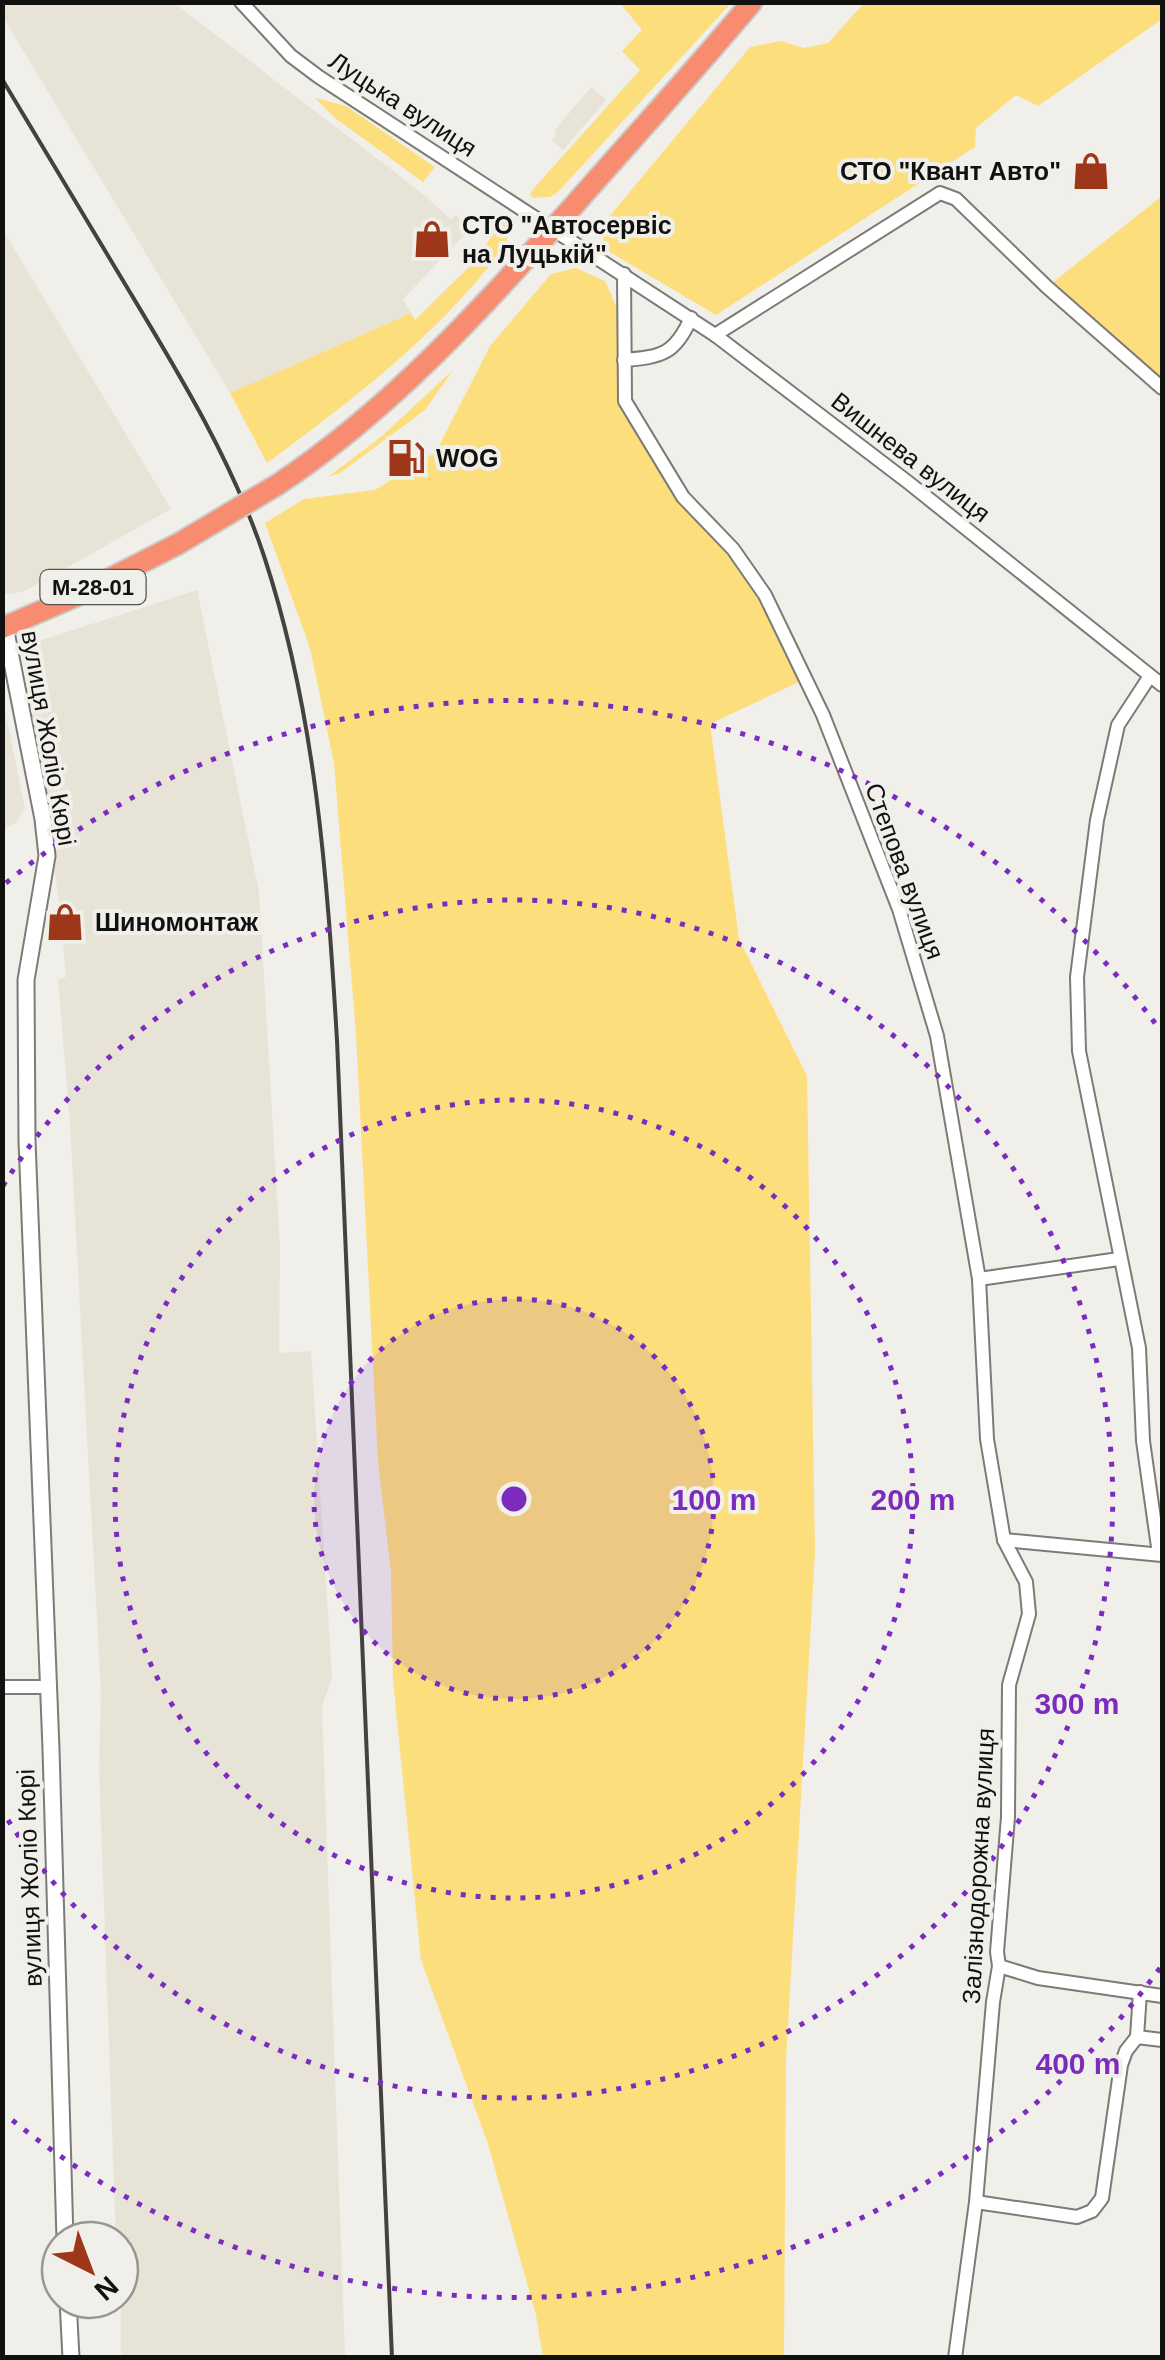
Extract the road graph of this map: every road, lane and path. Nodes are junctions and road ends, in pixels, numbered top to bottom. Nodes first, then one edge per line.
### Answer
1 (242, 2) edge
2 (752, 2) edge
3 (552, 230) junction
4 (624, 274) junction
5 (691, 318) junction
6 (715, 335) junction
7 (624, 360) junction
8 (1162, 388) edge
9 (3, 626) edge
10 (1150, 676) junction
11 (1162, 686) edge
12 (1119, 1259) junction
13 (980, 1279) junction
14 (1004, 1540) junction
15 (1161, 1554) edge
16 (2, 1687) edge
17 (48, 1687) junction
18 (1000, 1966) junction
19 (1140, 1992) junction
20 (1162, 1996) edge
21 (1137, 2037) junction
22 (1162, 2040) edge
23 (976, 2202) junction
24 (64, 2220) edge
25 (69, 2320) edge
26 (72, 2358) edge
27 (956, 2358) edge

1 - 3 street, Луцька вулиця
2 - 3 highway, М-28-01
3 - 4 street, Луцька вулиця
3 - 9 highway, М-28-01, bridge
4 - 5 street, Вишнева вулиця
4 - 7 street, Степова вулиця
5 - 6 street, Вишнева вулиця
5 - 7 street
6 - 8 street
6 - 10 street, Вишнева вулиця
7 - 13 street, Степова вулиця
9 - 17 street, вулиця Жоліо Кюрі
10 - 11 street, Вишнева вулиця
10 - 12 street
12 - 13 street
12 - 15 street
13 - 14 street, Степова вулиця
14 - 15 street
14 - 18 street, Залізнодорожна вулиця
16 - 17 street
17 - 24 street, вулиця Жоліо Кюрі
18 - 19 street
18 - 23 street, Залізнодорожна вулиця
19 - 20 street
19 - 21 street
21 - 22 street
21 - 23 street
23 - 27 street, Залізнодорожна вулиця
25 - 26 street

